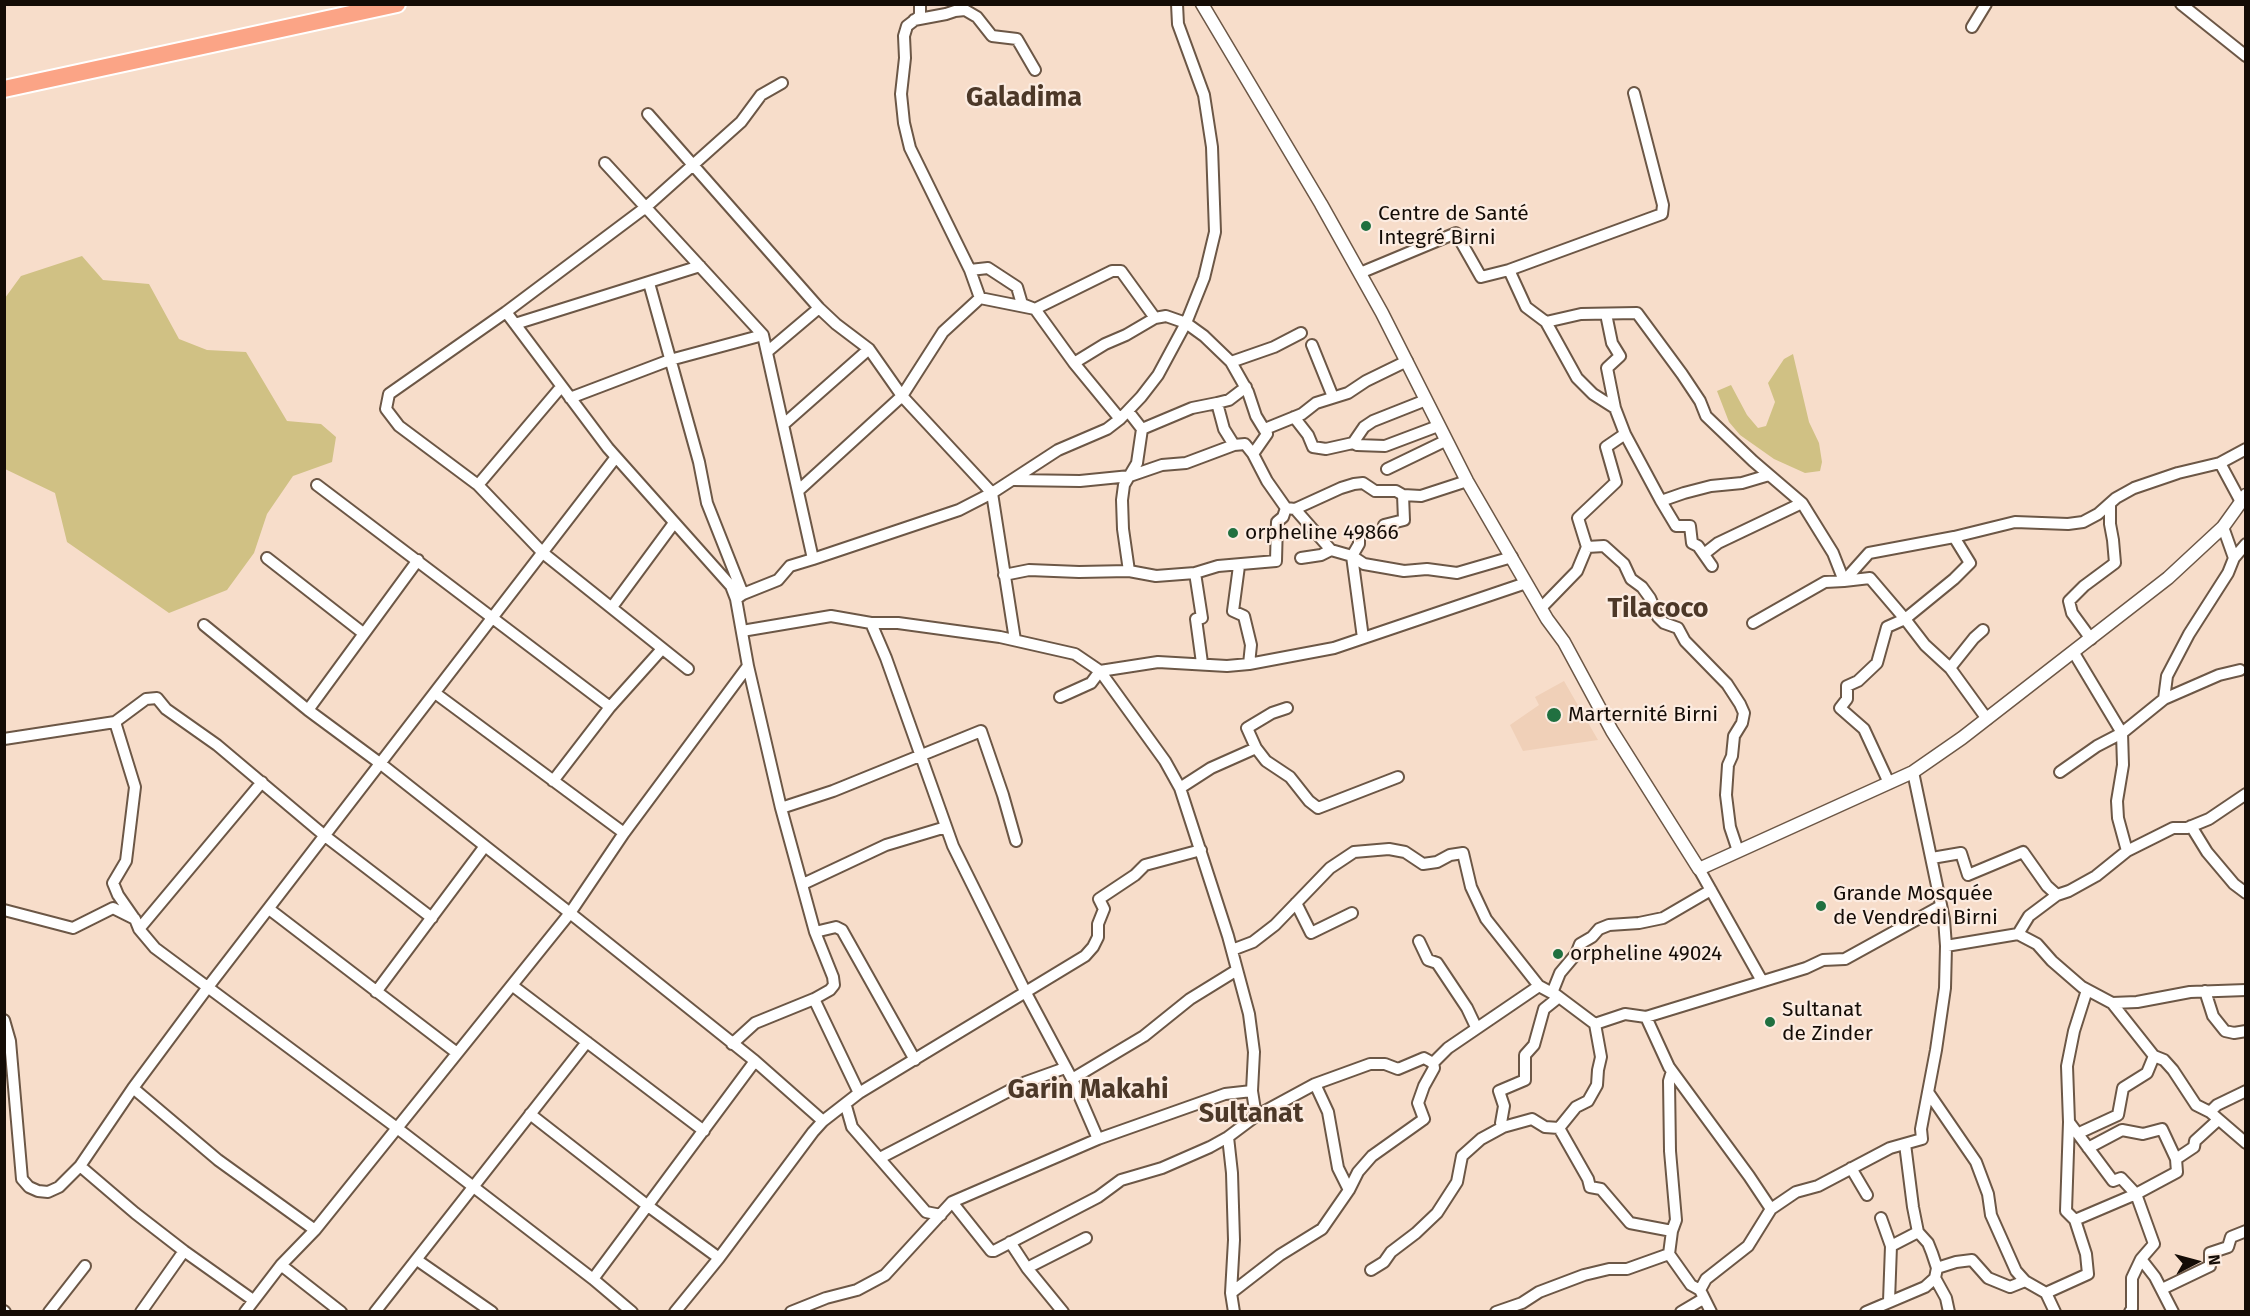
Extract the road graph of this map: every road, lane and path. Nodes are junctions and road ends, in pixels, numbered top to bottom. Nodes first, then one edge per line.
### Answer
1 (342, 4) edge
2 (397, 4) edge
3 (920, 4) edge
4 (1177, 4) edge
5 (1202, 4) edge
6 (1986, 4) edge
7 (2181, 4) edge
8 (914, 20) junction
9 (1972, 27) dead end
10 (2246, 56) edge
11 (1035, 70) dead end
12 (4, 79) edge
13 (782, 83) dead end
14 (4, 89) edge
15 (1634, 93) dead end
16 (648, 114) dead end
17 (606, 163) dead end
18 (693, 164) junction
19 (646, 207) junction
20 (699, 266) junction
21 (970, 270) junction
22 (1509, 270) junction
23 (1360, 273) junction
24 (649, 283) junction
25 (980, 298) junction
26 (819, 308) junction
27 (1035, 309) junction
28 (506, 312) junction
29 (1606, 314) junction
30 (1155, 318) junction
31 (1546, 321) junction
32 (1186, 323) junction
33 (515, 324) junction
34 (1301, 333) dead end
35 (763, 335) junction
36 (1312, 345) dead end
37 (869, 349) junction
38 (767, 352) junction
39 (670, 360) junction
40 (1407, 361) junction
41 (1230, 362) junction
42 (1074, 363) junction
43 (561, 387) junction
44 (1246, 387) junction
45 (902, 396) junction
46 (1333, 397) junction
47 (570, 398) junction
48 (1426, 400) junction
49 (1217, 403) junction
50 (1615, 408) junction
51 (1124, 415) junction
52 (1294, 417) junction
53 (784, 424) junction
54 (1438, 426) junction
55 (1142, 429) junction
56 (1265, 429) junction
57 (1625, 434) junction
58 (1445, 441) junction
59 (1353, 443) junction
60 (1234, 446) junction
61 (2246, 449) edge
62 (1253, 454) junction
63 (616, 457) junction
64 (2220, 463) junction
65 (1387, 469) dead end
66 (1769, 475) junction
67 (1130, 476) junction
68 (1013, 480) junction
69 (1467, 481) junction
70 (317, 485) dead end
71 (478, 485) junction
72 (799, 490) junction
73 (992, 493) junction
74 (1403, 495) junction
75 (2243, 498) edge
76 (1660, 501) junction
77 (1802, 503) junction
78 (2110, 505) junction
79 (1291, 509) junction
80 (674, 524) junction
81 (1384, 525) dead end
82 (2223, 527) junction
83 (1359, 532) dead end
84 (1954, 537) junction
85 (2246, 544) edge
86 (1587, 547) junction
87 (1330, 550) junction
88 (543, 553) junction
89 (1704, 554) junction
90 (1352, 556) junction
91 (1512, 557) junction
92 (267, 558) dead end
93 (1300, 558) dead end
94 (2234, 558) junction
95 (813, 559) junction
96 (418, 560) junction
97 (1239, 566) junction
98 (1712, 566) dead end
99 (1129, 571) junction
100 (1195, 573) junction
101 (1004, 575) junction
102 (1844, 581) junction
103 (1526, 583) junction
104 (740, 596) junction
105 (612, 607) junction
106 (1540, 608) junction
107 (493, 617) junction
108 (1905, 620) junction
109 (871, 622) junction
110 (1753, 623) dead end
111 (204, 625) dead end
112 (1983, 630) dead end
113 (742, 631) junction
114 (363, 633) junction
115 (1363, 638) junction
116 (2091, 639) junction
117 (1015, 640) junction
118 (662, 649) junction
119 (2074, 653) junction
120 (1202, 663) junction
121 (1249, 664) junction
122 (748, 666) junction
123 (1950, 668) junction
124 (688, 669) dead end
125 (2240, 670) dead end
126 (1100, 672) junction
127 (435, 693) junction
128 (1060, 697) dead end
129 (2164, 699) junction
130 (610, 707) junction
131 (1287, 708) dead end
132 (308, 710) junction
133 (1987, 719) junction
134 (115, 722) junction
135 (2122, 733) junction
136 (4, 739) edge
137 (1256, 748) junction
138 (920, 755) junction
139 (381, 764) junction
140 (1913, 772) junction
141 (2060, 772) dead end
142 (1398, 777) dead end
143 (553, 780) junction
144 (262, 782) junction
145 (1889, 783) junction
146 (1180, 788) junction
147 (2246, 794) edge
148 (782, 808) junction
149 (2191, 826) junction
150 (946, 827) junction
151 (624, 833) junction
152 (325, 836) junction
153 (1016, 841) dead end
154 (485, 846) junction
155 (1201, 850) junction
156 (1738, 851) junction
157 (2127, 851) junction
158 (1932, 858) junction
159 (1699, 869) junction
160 (803, 884) junction
161 (1711, 890) junction
162 (2246, 893) edge
163 (2057, 895) junction
164 (1296, 903) junction
165 (1941, 906) junction
166 (269, 909) junction
167 (4, 910) edge
168 (570, 913) junction
169 (1352, 913) dead end
170 (432, 918) junction
171 (137, 924) junction
172 (815, 932) junction
173 (2018, 934) junction
174 (1419, 941) dead end
175 (1946, 946) junction
176 (1232, 950) junction
177 (1237, 970) junction
178 (1762, 981) junction
179 (513, 986) junction
180 (1539, 986) junction
181 (208, 987) junction
182 (2087, 990) junction
183 (2246, 990) edge
184 (2205, 991) junction
185 (376, 992) junction
186 (1026, 993) junction
187 (1556, 995) junction
188 (814, 999) junction
189 (2112, 1003) junction
190 (1646, 1017) junction
191 (4, 1020) edge
192 (1595, 1024) junction
193 (1476, 1027) junction
194 (2246, 1031) edge
195 (588, 1042) junction
196 (732, 1044) junction
197 (457, 1053) junction
198 (2154, 1056) junction
199 (915, 1060) junction
200 (755, 1061) junction
201 (1433, 1063) junction
202 (1065, 1068) junction
203 (1672, 1071) junction
204 (1072, 1079) junction
205 (1315, 1084) junction
206 (133, 1088) junction
207 (1252, 1091) junction
208 (2246, 1091) edge
209 (1928, 1092) junction
210 (859, 1094) junction
211 (846, 1106) junction
212 (530, 1114) junction
213 (1256, 1116) junction
214 (2214, 1116) junction
215 (823, 1121) junction
216 (2069, 1122) junction
217 (1503, 1127) junction
218 (397, 1128) junction
219 (1559, 1128) junction
220 (704, 1131) junction
221 (2079, 1133) junction
222 (1228, 1137) junction
223 (1098, 1139) junction
224 (2246, 1143) edge
225 (1905, 1144) junction
226 (2088, 1148) junction
227 (880, 1158) junction
228 (2176, 1159) junction
229 (80, 1166) junction
230 (1851, 1168) junction
231 (473, 1186) junction
232 (1349, 1190) junction
233 (2136, 1194) junction
234 (1867, 1195) dead end
235 (952, 1203) junction
236 (648, 1206) junction
237 (1771, 1209) junction
238 (941, 1215) junction
239 (1881, 1218) dead end
240 (2075, 1220) junction
241 (315, 1230) junction
242 (1672, 1230) junction
243 (2246, 1231) edge
244 (1918, 1232) junction
245 (1086, 1238) dead end
246 (1010, 1242) junction
247 (1891, 1246) junction
248 (184, 1251) junction
249 (1669, 1254) junction
250 (719, 1258) junction
251 (2141, 1259) junction
252 (417, 1260) junction
253 (281, 1265) junction
254 (85, 1266) dead end
255 (1027, 1268) junction
256 (1371, 1270) dead end
257 (1936, 1273) junction
258 (593, 1279) junction
259 (2025, 1281) junction
260 (2162, 1289) junction
261 (1232, 1293) junction
262 (2046, 1293) junction
263 (1702, 1294) junction
264 (253, 1300) junction
265 (1888, 1305) edge
266 (49, 1311) edge
267 (141, 1311) edge
268 (245, 1311) edge
269 (341, 1311) edge
270 (375, 1311) edge
271 (489, 1311) edge
272 (632, 1311) edge
273 (675, 1311) edge
274 (791, 1311) edge
275 (1063, 1311) edge
276 (1234, 1311) edge
277 (1496, 1311) edge
278 (1681, 1311) edge
279 (1712, 1311) edge
280 (1866, 1311) edge
281 (1949, 1311) edge
282 (2055, 1311) edge
283 (2130, 1311) edge
284 (2173, 1311) edge

1 - 12 highway
2 - 14 highway
3 - 8 street
4 - 32 street
5 - 23 street
6 - 9 street
7 - 10 street
8 - 11 street
8 - 21 street
13 - 18 street
15 - 22 street
16 - 18 street
17 - 19 street
18 - 19 street
18 - 26 street
19 - 20 street
19 - 28 street
20 - 24 street
20 - 35 street
21 - 25 street
21 - 27 street
22 - 23 street
22 - 31 street
23 - 40 street
24 - 33 street
24 - 39 street
25 - 27 street
25 - 45 street
26 - 37 street
26 - 38 street
27 - 30 street
27 - 42 street
28 - 33 street
28 - 71 street
29 - 31 street
29 - 50 street
29 - 66 street
30 - 32 street
30 - 42 street
31 - 50 street
32 - 41 street
32 - 51 street
33 - 43 street
34 - 41 street
35 - 38 street
35 - 39 street
36 - 46 street
37 - 45 street
37 - 53 street
38 - 53 street
39 - 47 street
39 - 104 street
40 - 46 street
40 - 48 street
41 - 44 street
42 - 51 street
43 - 47 street
43 - 71 street
44 - 49 street
44 - 56 street
45 - 72 street
45 - 73 street
46 - 52 street
47 - 63 street
48 - 54 street
48 - 59 street
49 - 55 street
49 - 60 street
50 - 57 street
51 - 55 street
51 - 68 street
52 - 56 street
52 - 59 street
53 - 72 street
54 - 58 street
54 - 59 street
55 - 67 street
56 - 62 street
57 - 76 street
57 - 86 street
58 - 65 street
58 - 69 street
60 - 62 street
60 - 67 street
61 - 64 street
62 - 79 street
63 - 80 street
63 - 88 street
64 - 75 street
64 - 78 street
66 - 76 street
66 - 77 street
67 - 68 street
67 - 99 street
68 - 73 street
69 - 74 street
69 - 91 street
70 - 96 street
71 - 88 street
72 - 95 street
73 - 95 street
73 - 101 street
74 - 79 street
74 - 81 street
75 - 82 street
76 - 89 street
77 - 89 street
77 - 102 street
78 - 84 street
78 - 116 street
79 - 87 street
79 - 97 street
80 - 104 street
80 - 105 street
82 - 94 street
82 - 116 street
83 - 90 street
84 - 102 street
84 - 108 street
85 - 94 street
86 - 106 street
86 - 156 street
87 - 90 street
87 - 93 street
88 - 105 street
88 - 107 street
89 - 98 street
90 - 91 street
90 - 115 street
91 - 103 street
92 - 114 street
94 - 129 street
95 - 104 street
96 - 107 street
96 - 114 street
97 - 100 street
97 - 121 street
99 - 100 street
99 - 101 street
100 - 120 street
101 - 117 street
102 - 108 street
102 - 110 street
103 - 106 street
103 - 115 street
104 - 113 street
105 - 118 street
106 - 159 street
107 - 127 street
107 - 130 street
108 - 123 street
108 - 145 street
109 - 113 street
109 - 117 street
109 - 138 street
111 - 132 street
112 - 123 street
113 - 122 street
114 - 132 street
115 - 121 street
116 - 119 street
117 - 126 street
118 - 124 street
118 - 130 street
119 - 133 street
119 - 135 street
120 - 121 street
120 - 126 street
122 - 148 street
122 - 151 street
123 - 133 street
125 - 129 street
126 - 128 street
126 - 146 street
127 - 139 street
127 - 143 street
129 - 135 street
130 - 143 street
131 - 137 street
132 - 139 street
133 - 140 street
134 - 136 street
134 - 144 street
134 - 171 street
135 - 141 street
135 - 157 street
137 - 142 street
137 - 146 street
138 - 148 street
138 - 150 street
138 - 153 street
139 - 152 street
139 - 154 street
140 - 145 street
140 - 158 street
143 - 151 street
144 - 152 street
144 - 171 street
145 - 156 street
146 - 155 street
147 - 149 street
148 - 160 street
149 - 157 street
149 - 162 street
150 - 160 street
150 - 186 street
151 - 168 street
152 - 166 street
152 - 170 street
154 - 168 street
154 - 170 street
155 - 176 street
155 - 186 street
156 - 159 street
157 - 163 street
158 - 163 street
158 - 165 street
159 - 161 street
160 - 172 street
161 - 178 street
161 - 187 street
163 - 173 street
164 - 169 street
164 - 176 street
164 - 180 street
165 - 175 street
165 - 178 street
166 - 181 street
166 - 185 street
167 - 171 street
168 - 179 street
168 - 196 street
170 - 185 street
171 - 181 street
172 - 188 street
172 - 199 street
173 - 175 street
173 - 182 street
174 - 193 street
175 - 209 street
176 - 177 street
177 - 204 street
177 - 207 street
178 - 190 street
179 - 195 street
179 - 197 street
180 - 187 street
180 - 193 street
181 - 206 street
181 - 218 street
182 - 189 street
182 - 216 street
183 - 184 street
184 - 189 street
184 - 194 street
185 - 197 street
186 - 199 street
186 - 202 street
187 - 192 street
187 - 217 street
188 - 196 street
188 - 210 street
189 - 198 street
190 - 192 street
190 - 203 street
191 - 229 street
192 - 219 street
193 - 201 street
195 - 212 street
195 - 220 street
196 - 200 street
197 - 218 street
198 - 214 street
198 - 221 street
199 - 210 street
200 - 215 street
200 - 220 street
201 - 205 street
201 - 232 street
202 - 204 street
202 - 227 street
203 - 237 street
203 - 242 street
204 - 223 street
205 - 213 street
205 - 232 street
206 - 229 street
206 - 241 street
207 - 213 street
207 - 223 street
208 - 214 street
209 - 225 street
209 - 259 street
210 - 211 street
211 - 215 street
211 - 227 street
212 - 231 street
212 - 236 street
213 - 222 street
214 - 224 street
214 - 228 street
215 - 250 street
216 - 221 street
216 - 240 street
217 - 219 street
217 - 256 street
218 - 231 street
218 - 241 street
219 - 242 street
220 - 236 street
221 - 226 street
222 - 246 street
222 - 261 street
223 - 235 street
225 - 230 street
225 - 244 street
226 - 228 street
226 - 233 street
227 - 238 street
228 - 233 street
229 - 248 street
230 - 234 street
230 - 237 street
231 - 252 street
231 - 258 street
232 - 261 street
233 - 240 street
233 - 251 street
235 - 238 street
235 - 246 street
236 - 250 street
236 - 258 street
237 - 263 street
238 - 274 street
239 - 247 street
240 - 262 street
241 - 253 street
242 - 249 street
243 - 260 street
244 - 247 street
244 - 257 street
245 - 255 street
246 - 255 street
247 - 265 street
248 - 264 street
248 - 267 street
249 - 263 street
249 - 277 street
250 - 273 street
251 - 260 street
251 - 283 street
252 - 270 street
252 - 271 street
253 - 264 street
253 - 269 street
254 - 266 street
255 - 275 street
257 - 259 street
257 - 265 street
257 - 281 street
258 - 272 street
259 - 262 street
260 - 284 street
261 - 276 street
262 - 282 street
263 - 278 street
263 - 279 street
264 - 268 street
265 - 280 street

